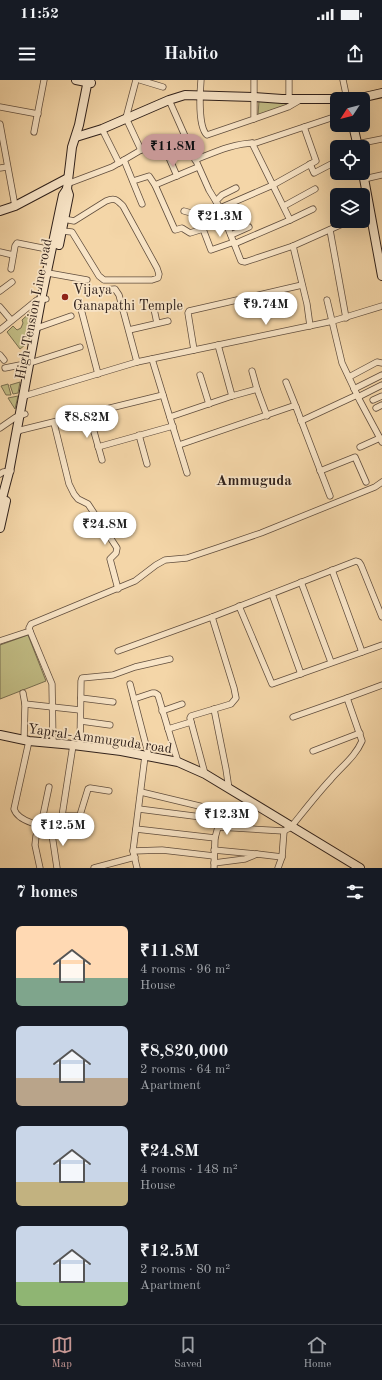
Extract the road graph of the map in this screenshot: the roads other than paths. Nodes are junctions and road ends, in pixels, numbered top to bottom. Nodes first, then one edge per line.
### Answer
1 (44, 80) edge
2 (76, 80) edge
3 (136, 80) edge
4 (140, 80) edge
5 (201, 80) edge
6 (254, 80) edge
7 (289, 80) edge
8 (343, 80) edge
9 (90, 82) edge
10 (163, 87) dead end
11 (346, 92) edge
12 (382, 93) edge
13 (199, 96) junction
14 (370, 96) edge
15 (253, 97) junction
16 (289, 98) junction
17 (302, 99) junction
18 (330, 99) edge
19 (169, 100) junction
20 (0, 107) edge
21 (38, 114) junction
22 (126, 118) junction
23 (330, 118) edge
24 (254, 119) junction
25 (0, 124) edge
26 (304, 127) junction
27 (102, 129) junction
28 (34, 132) dead end
29 (79, 136) junction
30 (382, 139) edge
31 (370, 142) edge
32 (252, 143) junction
33 (188, 144) junction
34 (141, 150) junction
35 (167, 153) junction
36 (195, 160) junction
37 (122, 161) junction
38 (310, 164) junction
39 (330, 165) edge
40 (7, 167) junction
41 (198, 167) junction
42 (0, 168) edge
43 (382, 175) edge
44 (177, 176) junction
45 (370, 176) edge
46 (133, 181) junction
47 (67, 183) junction
48 (155, 185) junction
49 (273, 185) junction
50 (236, 188) dead end
51 (315, 189) dead end
52 (216, 201) junction
53 (142, 204) dead end
54 (15, 206) junction
55 (284, 206) junction
56 (220, 208) junction
57 (312, 209) dead end
58 (0, 211) edge
59 (184, 211) dead end
60 (64, 219) junction
61 (290, 220) junction
62 (74, 221) junction
63 (225, 221) junction
64 (370, 226) edge
65 (249, 227) dead end
66 (334, 228) edge
67 (62, 230) junction
68 (330, 230) junction
69 (72, 232) junction
70 (231, 235) junction
71 (234, 243) junction
72 (293, 246) junction
73 (52, 250) junction
74 (0, 252) edge
75 (13, 255) junction
76 (11, 269) dead end
77 (50, 273) junction
78 (382, 276) edge
79 (87, 280) dead end
80 (12, 282) dead end
81 (302, 285) junction
82 (101, 290) dead end
83 (0, 291) edge
84 (44, 299) junction
85 (327, 300) dead end
86 (382, 306) edge
87 (0, 307) edge
88 (81, 309) dead end
89 (154, 309) dead end
90 (71, 316) dead end
91 (346, 318) junction
92 (11, 320) junction
93 (168, 321) dead end
94 (333, 321) junction
95 (157, 323) junction
96 (310, 326) junction
97 (39, 327) junction
98 (0, 330) edge
99 (129, 330) junction
100 (218, 345) junction
101 (80, 347) dead end
102 (194, 350) junction
103 (0, 354) edge
104 (152, 359) junction
105 (4, 360) dead end
106 (33, 361) junction
107 (137, 362) junction
108 (382, 363) edge
109 (5, 368) dead end
110 (252, 370) dead end
111 (98, 374) junction
112 (200, 375) dead end
113 (382, 375) edge
114 (349, 377) junction
115 (286, 382) dead end
116 (382, 386) edge
117 (354, 388) junction
118 (258, 389) junction
119 (26, 395) junction
120 (163, 395) junction
121 (232, 396) junction
122 (358, 396) junction
123 (382, 396) edge
124 (373, 400) dead end
125 (209, 404) junction
126 (382, 405) edge
127 (296, 407) junction
128 (376, 408) dead end
129 (89, 414) junction
130 (22, 415) junction
131 (267, 416) junction
132 (170, 417) junction
133 (301, 421) junction
134 (54, 423) junction
135 (173, 426) junction
136 (0, 428) edge
137 (19, 431) junction
138 (139, 435) junction
139 (381, 438) edge
140 (179, 446) junction
141 (98, 447) junction
142 (360, 447) dead end
143 (102, 460) dead end
144 (147, 464) dead end
145 (320, 470) junction
146 (11, 471) junction
147 (187, 473) dead end
148 (0, 474) edge
149 (366, 482) dead end
150 (382, 482) edge
151 (330, 496) dead end
152 (0, 506) edge
153 (0, 528) edge
154 (332, 570) junction
155 (301, 582) junction
156 (118, 589) junction
157 (272, 594) junction
158 (239, 606) junction
159 (212, 617) junction
160 (382, 617) edge
161 (30, 631) junction
162 (0, 641) edge
163 (382, 645) edge
164 (118, 651) dead end
165 (362, 652) junction
166 (170, 659) dead end
167 (331, 662) junction
168 (301, 674) junction
169 (130, 684) dead end
170 (382, 685) edge
171 (23, 693) dead end
172 (80, 698) junction
173 (347, 698) junction
174 (134, 699) junction
175 (113, 702) dead end
176 (25, 704) junction
177 (182, 704) dead end
178 (52, 707) junction
179 (214, 709) junction
180 (80, 710) junction
181 (162, 710) junction
182 (293, 717) dead end
183 (80, 721) junction
184 (191, 722) junction
185 (110, 725) dead end
186 (168, 729) junction
187 (360, 733) junction
188 (0, 735) edge
189 (27, 740) junction
190 (53, 743) junction
191 (77, 745) junction
192 (313, 751) dead end
193 (147, 756) junction
194 (178, 762) junction
195 (204, 774) junction
196 (49, 788) dead end
197 (229, 789) junction
198 (109, 791) dead end
199 (141, 792) junction
200 (139, 809) junction
201 (216, 810) dead end
202 (62, 816) junction
203 (41, 825) junction
204 (218, 827) junction
205 (51, 828) junction
206 (136, 829) junction
207 (288, 829) junction
208 (215, 838) junction
209 (214, 853) junction
210 (134, 854) junction
211 (257, 854) junction
212 (282, 857) junction
213 (116, 865) edge
214 (214, 866) edge
215 (40, 868) edge
216 (57, 868) edge
217 (94, 868) edge
218 (137, 868) edge
219 (278, 868) edge
220 (360, 868) edge

1 - 21 street
2 - 9 street
3 - 22 street
4 - 10 street
5 - 13 street
6 - 15 street
7 - 16 street
8 - 11 street
9 - 29 street, High Tension Line road
12 - 14 street
13 - 15 street
13 - 19 street
13 - 24 street
15 - 16 street
15 - 24 street
16 - 17 street
17 - 18 street
17 - 24 street
19 - 22 street
19 - 33 street
20 - 21 street
21 - 28 street
22 - 27 street
22 - 34 street
23 - 26 street
25 - 40 street
26 - 32 street
26 - 38 street
27 - 29 street
27 - 37 street
29 - 47 street, High Tension Line road
30 - 31 street
32 - 36 street
32 - 49 street
33 - 35 street
33 - 36 street
34 - 35 street
34 - 37 street
35 - 44 street
36 - 41 street
37 - 46 street
37 - 47 street
38 - 39 street
38 - 49 street
40 - 42 street
40 - 54 street
41 - 44 street
41 - 52 street
43 - 45 street
44 - 48 street
46 - 48 street
46 - 53 street
47 - 54 street
47 - 60 street, High Tension Line road
47 - 73 street, High Tension Line road
48 - 71 street
49 - 55 street
49 - 56 street
50 - 52 street
51 - 55 street
52 - 56 street
54 - 58 street
55 - 61 street
56 - 63 street
57 - 61 street
59 - 63 street
60 - 62 street
60 - 67 street, High Tension Line road
61 - 71 street
62 - 69 street
62 - 69 street
63 - 70 street
64 - 78 street
65 - 70 street
66 - 68 street
67 - 69 street
67 - 77 street, High Tension Line road
68 - 72 street
68 - 91 street
70 - 71 street
71 - 72 street
72 - 81 street
73 - 75 street
73 - 77 street, High Tension Line road
74 - 75 street
75 - 76 street
77 - 79 street
77 - 84 street, High Tension Line road
80 - 83 street
81 - 96 street
81 - 102 street
82 - 99 street
84 - 92 street
84 - 97 street, High Tension Line road
85 - 94 street
86 - 91 street
87 - 92 street
88 - 111 street
89 - 95 street
90 - 97 street
91 - 94 street
92 - 98 street
93 - 95 street
94 - 96 street
94 - 114 street
95 - 99 street
96 - 100 street
97 - 106 street, High Tension Line road
99 - 107 street
100 - 102 street
100 - 121 street
101 - 106 street
102 - 104 street
103 - 105 street
104 - 107 street
104 - 120 street
106 - 109 street
106 - 119 street, High Tension Line road
107 - 111 street
108 - 114 street
110 - 118 street
111 - 119 street
112 - 125 street
113 - 117 street
114 - 117 street
115 - 127 street
116 - 122 street
117 - 122 street
118 - 121 street
118 - 131 street
119 - 130 street, High Tension Line road
120 - 129 street
120 - 132 street
121 - 125 street
122 - 133 street
122 - 139 street
123 - 124 street
125 - 132 street
126 - 128 street
127 - 131 street
127 - 133 street
129 - 134 street
129 - 141 street
130 - 136 street
130 - 137 street, High Tension Line road
131 - 140 street
132 - 135 street
133 - 145 street
134 - 137 street
134 - 156 street
135 - 138 street
135 - 140 street
137 - 146 street, High Tension Line road
138 - 141 street
138 - 144 street
139 - 142 street
140 - 147 street
141 - 143 street
145 - 149 street
145 - 151 street
146 - 148 street
146 - 152 street, High Tension Line road
146 - 153 street, High Tension Line road
150 - 156 street
154 - 155 street
154 - 160 street
154 - 165 street
155 - 157 street
155 - 167 street
156 - 161 street
157 - 158 street
157 - 168 street
158 - 159 street
158 - 168 street
159 - 164 street
159 - 179 street
161 - 162 street
161 - 178 street
163 - 165 street
165 - 167 street
166 - 172 street
167 - 168 street
169 - 174 street
170 - 173 street
171 - 176 street
172 - 175 street
172 - 180 street
173 - 182 street
173 - 187 street
174 - 181 street
174 - 193 street
176 - 178 street
176 - 189 street
177 - 181 street
178 - 180 street
178 - 190 street
179 - 184 street
179 - 197 street
180 - 183 street
181 - 186 street
183 - 185 street
183 - 191 street
184 - 186 street
184 - 195 street
186 - 194 street
187 - 192 street
187 - 207 street
188 - 189 street, Yapral-Ammuguda road
189 - 190 street, Yapral-Ammuguda road
189 - 203 street
190 - 191 street, Yapral-Ammuguda road
191 - 193 street, Yapral-Ammuguda road
191 - 202 street
193 - 194 street, Yapral-Ammuguda road
193 - 199 street
194 - 195 street, Yapral-Ammuguda road
195 - 197 street, Yapral-Ammuguda road
196 - 203 street
197 - 207 street, Yapral-Ammuguda road
198 - 202 street
199 - 200 street
199 - 201 street
200 - 204 street
200 - 206 street
202 - 205 street
203 - 205 street
203 - 215 street
204 - 207 street
204 - 208 street
205 - 216 street
206 - 208 street
206 - 210 street
207 - 212 street
207 - 220 street, Yapral-Ammuguda road
208 - 209 street
209 - 210 street
209 - 211 street
209 - 214 street
210 - 213 street
210 - 218 street
211 - 212 street
211 - 214 street
212 - 219 street
213 - 217 street

